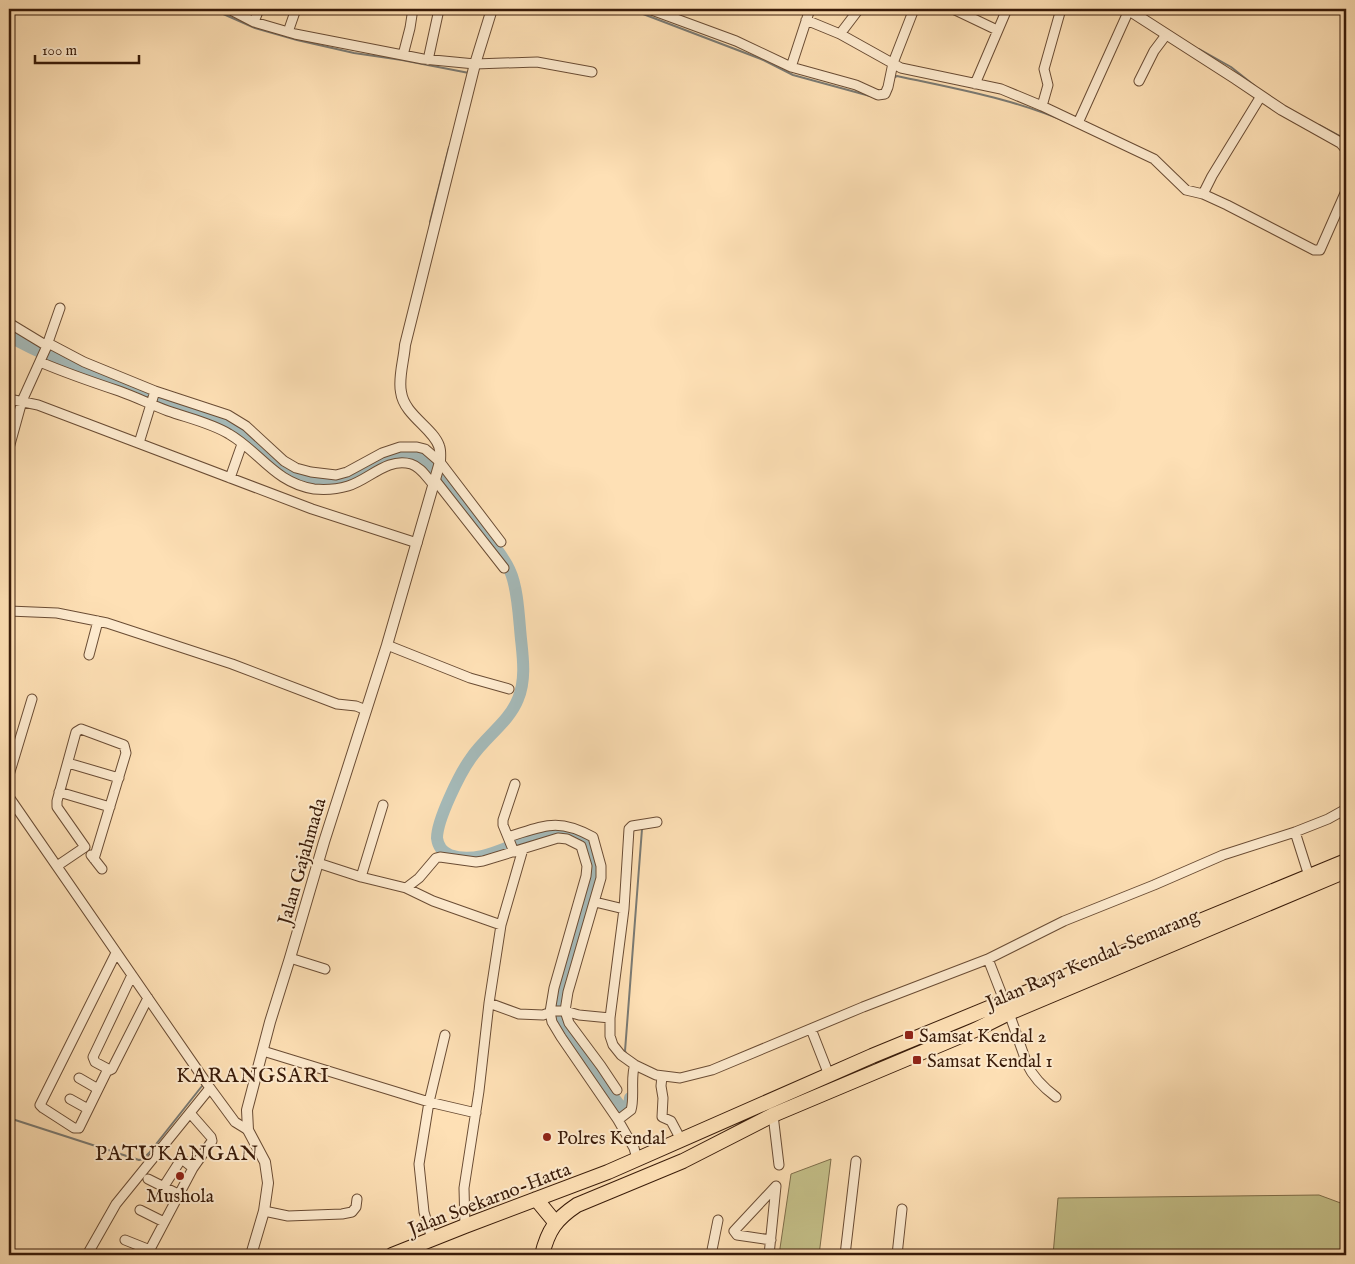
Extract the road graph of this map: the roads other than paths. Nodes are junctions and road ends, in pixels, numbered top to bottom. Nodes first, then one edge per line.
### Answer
1 (229, 9) edge
2 (260, 9) edge
3 (296, 9) edge
4 (492, 9) edge
5 (810, 9) edge
6 (859, 9) edge
7 (914, 9) edge
8 (953, 9) edge
9 (1008, 9) edge
10 (1061, 9) edge
11 (1128, 9) edge
12 (655, 10) edge
13 (412, 14) dead end
14 (438, 14) dead end
15 (806, 20) junction
16 (254, 22) junction
17 (997, 30) junction
18 (288, 32) junction
19 (840, 34) junction
20 (1166, 35) junction
21 (403, 55) junction
22 (428, 60) junction
23 (892, 63) junction
24 (475, 64) junction
25 (791, 67) junction
26 (592, 72) dead end
27 (1140, 81) dead end
28 (975, 84) junction
29 (1261, 96) junction
30 (1042, 106) junction
31 (1078, 123) junction
32 (1346, 149) edge
33 (1346, 191) edge
34 (1203, 194) junction
35 (60, 308) dead end
36 (9, 324) edge
37 (47, 346) junction
38 (41, 360) junction
39 (153, 397) junction
40 (9, 400) edge
41 (22, 402) junction
42 (139, 443) junction
43 (242, 444) junction
44 (9, 448) edge
45 (436, 459) junction
46 (230, 478) junction
47 (435, 480) junction
48 (411, 541) junction
49 (501, 542) dead end
50 (504, 568) dead end
51 (9, 611) edge
52 (98, 620) junction
53 (387, 645) junction
54 (88, 655) dead end
55 (509, 689) dead end
56 (32, 699) dead end
57 (361, 708) junction
58 (68, 763) junction
59 (9, 775) edge
60 (119, 778) junction
61 (515, 784) dead end
62 (59, 792) junction
63 (9, 797) edge
64 (383, 805) dead end
65 (110, 806) junction
66 (1346, 809) edge
67 (658, 822) dead end
68 (1295, 832) junction
69 (508, 838) junction
70 (587, 842) junction
71 (85, 847) junction
72 (523, 849) junction
73 (513, 850) junction
74 (94, 859) junction
75 (1346, 861) edge
76 (57, 866) junction
77 (326, 866) junction
78 (102, 869) dead end
79 (1346, 871) edge
80 (1309, 876) junction
81 (361, 877) junction
82 (406, 888) junction
83 (595, 902) junction
84 (624, 909) junction
85 (501, 925) junction
86 (1186, 933) junction
87 (116, 953) junction
88 (290, 958) junction
89 (988, 959) junction
90 (325, 968) dead end
91 (132, 975) junction
92 (148, 998) junction
93 (489, 1002) junction
94 (1007, 1008) junction
95 (558, 1012) junction
96 (610, 1018) junction
97 (811, 1029) junction
98 (445, 1035) dead end
99 (262, 1051) junction
100 (632, 1064) junction
101 (108, 1070) junction
102 (829, 1075) junction
103 (662, 1076) junction
104 (80, 1078) dead end
105 (98, 1088) junction
106 (210, 1088) junction
107 (617, 1090) dead end
108 (1056, 1097) dead end
109 (70, 1099) dead end
110 (429, 1102) junction
111 (764, 1103) joint
112 (88, 1108) junction
113 (190, 1113) junction
114 (476, 1114) junction
115 (773, 1115) junction
116 (620, 1118) junction
117 (248, 1130) junction
118 (743, 1130) joint
119 (674, 1140) junction
120 (641, 1155) junction
121 (856, 1161) dead end
122 (778, 1165) dead end
123 (193, 1168) junction
124 (148, 1179) dead end
125 (164, 1186) junction
126 (178, 1194) junction
127 (357, 1199) dead end
128 (536, 1199) junction
129 (902, 1209) dead end
130 (140, 1210) dead end
131 (264, 1211) junction
132 (718, 1220) dead end
133 (164, 1222) junction
134 (555, 1222) junction
135 (465, 1226) junction
136 (432, 1239) junction
137 (126, 1240) dead end
138 (771, 1240) junction
139 (148, 1252) edge
140 (87, 1255) edge
141 (250, 1255) edge
142 (392, 1255) edge
143 (542, 1255) edge
144 (711, 1255) edge
145 (769, 1255) edge
146 (845, 1255) edge
147 (898, 1255) edge

1 - 16 street
2 - 16 street
3 - 18 street
4 - 24 street
5 - 15 street
6 - 19 street
7 - 23 street
8 - 17 street
9 - 17 street
10 - 30 street
11 - 20 street
11 - 31 street
12 - 25 street
13 - 21 street
14 - 22 street
15 - 19 street
15 - 25 street
16 - 18 street
17 - 28 street
18 - 21 street
19 - 23 street
20 - 27 street
20 - 29 street
21 - 22 street
22 - 24 street
23 - 25 street
23 - 28 street
24 - 26 street
24 - 45 street
28 - 30 street
29 - 32 street
29 - 34 street
30 - 31 street
31 - 34 street
33 - 34 street
35 - 37 street
36 - 37 street
37 - 38 street
37 - 39 street
38 - 39 street
38 - 41 street
39 - 42 street
39 - 43 street
39 - 45 street
40 - 41 street
41 - 42 street
41 - 44 street
42 - 46 street
43 - 46 street
43 - 47 street
45 - 47 street, Jalan Gajahmada
45 - 49 street
46 - 48 street
47 - 48 street, Jalan Gajahmada
47 - 50 street
48 - 53 street, Jalan Gajahmada
51 - 52 street
52 - 54 street
52 - 57 street
53 - 55 street
53 - 57 street, Jalan Gajahmada
56 - 59 street
57 - 77 street, Jalan Gajahmada
58 - 60 street
58 - 60 street
58 - 62 street
60 - 65 street
61 - 69 street
62 - 65 street
62 - 71 street
63 - 76 street
64 - 81 street
65 - 74 street
66 - 68 street
67 - 84 street
68 - 80 street
68 - 89 street
69 - 70 street
69 - 73 street
70 - 72 street
70 - 83 street
70 - 95 street
71 - 74 street
71 - 76 street
72 - 73 street
72 - 85 street
73 - 82 street
74 - 78 street
75 - 80 highway, Jalan Raya Kendal-Semarang
76 - 87 street
77 - 81 street
77 - 88 street, Jalan Gajahmada
79 - 86 highway, Jalan Raya Kendal-Semarang
80 - 86 highway, Jalan Raya Kendal-Semarang
81 - 82 street
82 - 85 street
83 - 84 street
83 - 95 street
84 - 96 street
85 - 93 street
86 - 94 highway, Jalan Raya Kendal-Semarang
87 - 91 street
87 - 112 street
88 - 90 street
88 - 99 street, Jalan Gajahmada
89 - 94 street
89 - 97 street
91 - 92 street
91 - 101 street
92 - 101 street
92 - 106 street
93 - 95 street
93 - 114 street
94 - 102 highway, Jalan Raya Kendal-Semarang
94 - 108 street
94 - 115 highway, Jalan Raya Kendal-Semarang
95 - 96 street
95 - 107 street
95 - 116 street
96 - 100 street
97 - 102 street
97 - 103 street
98 - 110 street
99 - 110 street
99 - 117 street, Jalan Gajahmada
100 - 103 street
100 - 116 street
101 - 105 street
102 - 111 highway, Jalan Raya Kendal-Semarang
103 - 119 street
104 - 105 street
105 - 112 street
106 - 113 street
106 - 117 street
109 - 112 street
110 - 114 street
110 - 136 street
111 - 119 highway, Jalan Soekarno-Hatta
113 - 123 street
113 - 140 street
114 - 135 street
115 - 118 highway, Jalan Raya Kendal-Semarang
115 - 122 street
116 - 120 street
117 - 131 street, Jalan Gajahmada
118 - 134 highway, Jalan Soekarno-Hatta
119 - 120 highway, Jalan Soekarno-Hatta
120 - 128 highway, Jalan Soekarno-Hatta
121 - 146 street
123 - 125 street
123 - 126 street
124 - 125 street
125 - 126 street
126 - 133 street
127 - 131 street
128 - 134 highway
128 - 135 highway, Jalan Soekarno-Hatta
129 - 147 street
130 - 133 street
131 - 141 street, Jalan Gajahmada
132 - 144 street
133 - 139 street
134 - 143 highway
135 - 136 highway, Jalan Soekarno-Hatta
136 - 142 highway, Jalan Soekarno-Hatta
137 - 139 street
138 - 138 street
138 - 145 street

